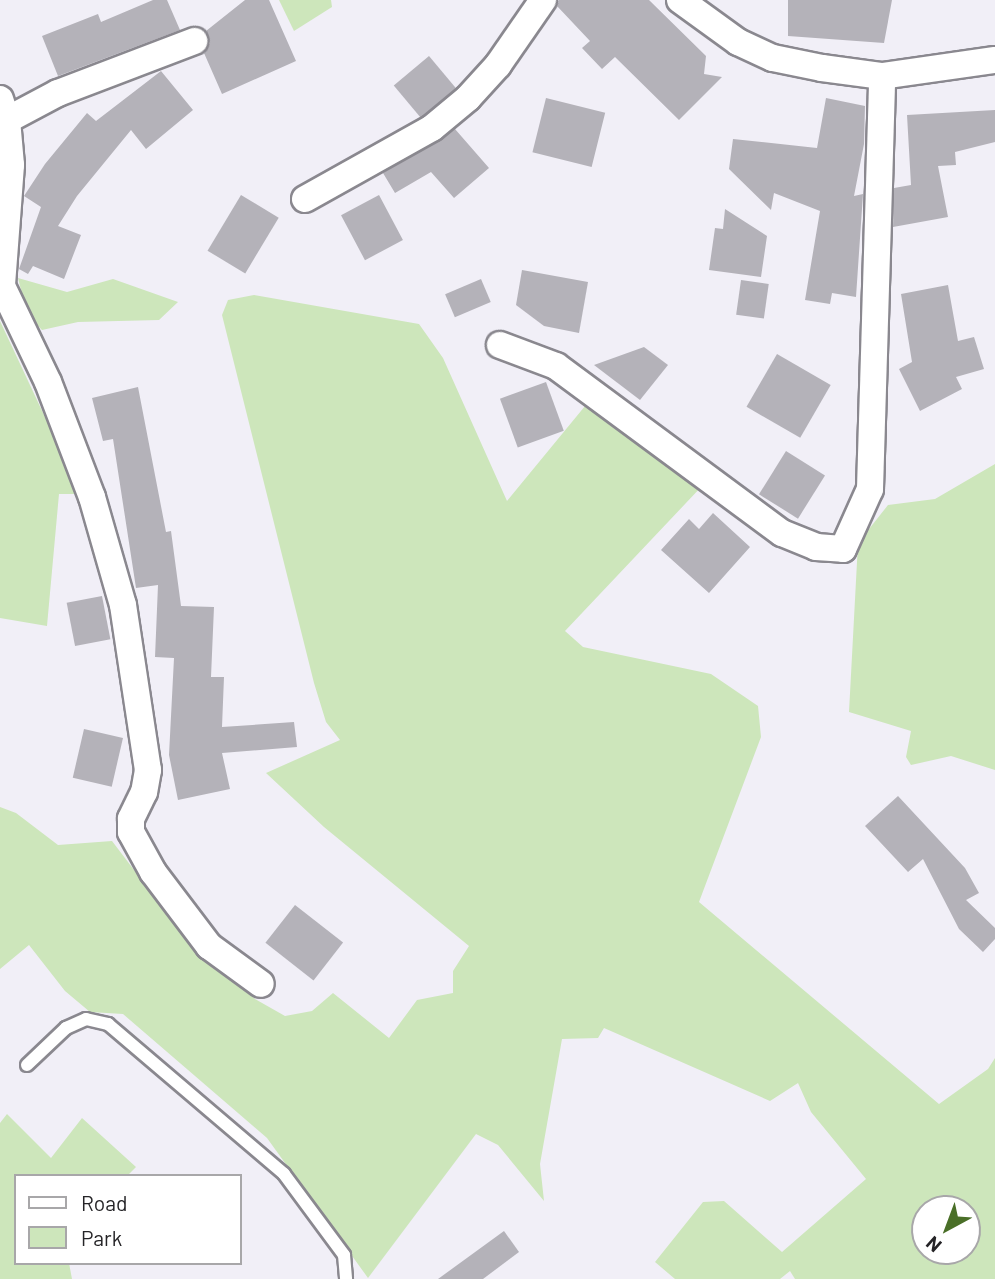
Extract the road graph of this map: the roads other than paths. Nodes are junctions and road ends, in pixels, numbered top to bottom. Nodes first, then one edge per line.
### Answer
1 (543, 0) edge
2 (680, 0) edge
3 (194, 41) dead end
4 (995, 60) edge
5 (882, 76) junction
6 (4, 109) edge
7 (305, 199) dead end
8 (500, 345) dead end
9 (261, 985) dead end
10 (27, 1065) dead end
11 (346, 1279) edge

1 - 7 street
2 - 5 street
3 - 6 street
4 - 5 street
5 - 8 street
6 - 9 street
10 - 11 lane

